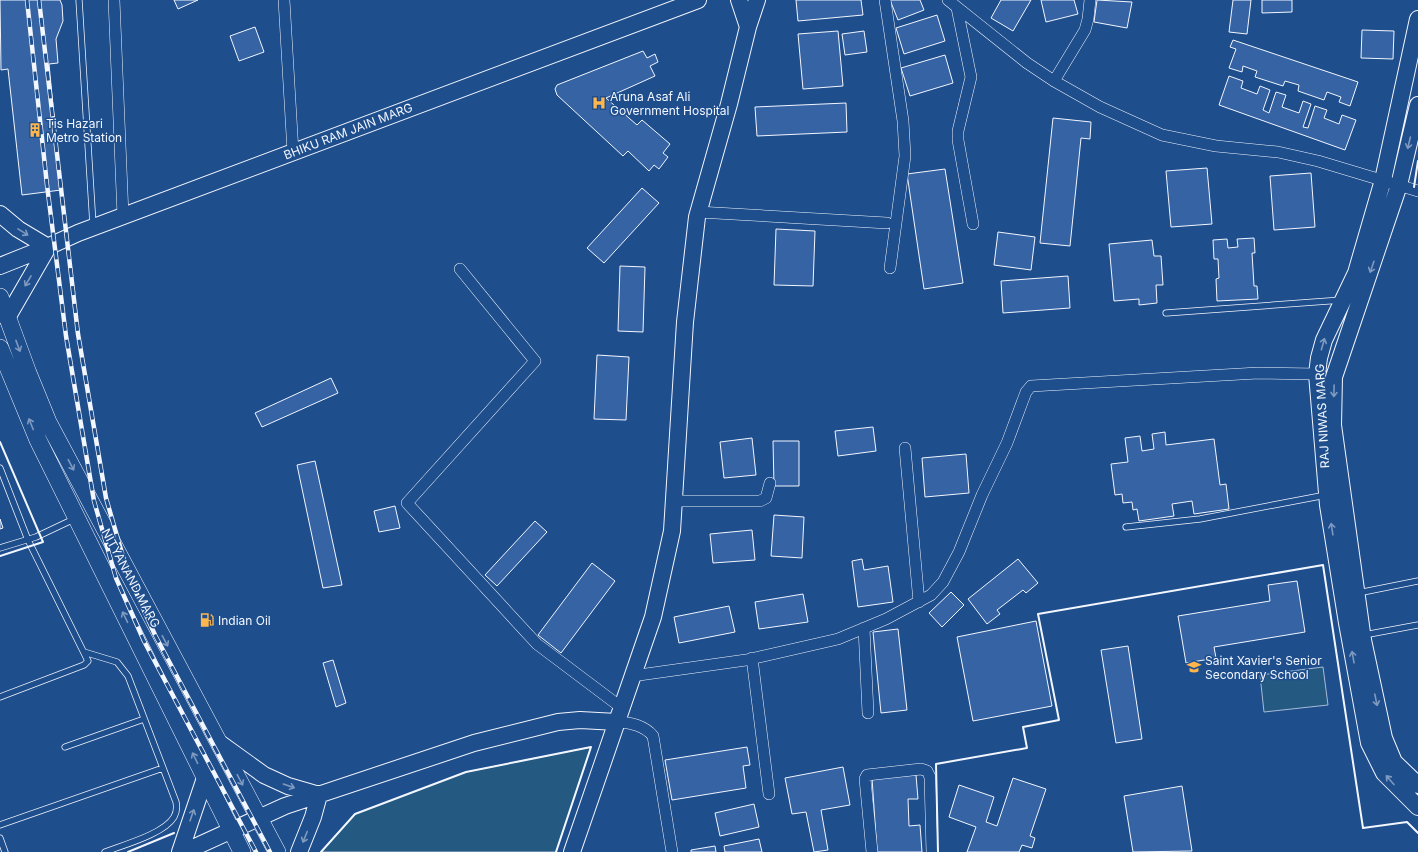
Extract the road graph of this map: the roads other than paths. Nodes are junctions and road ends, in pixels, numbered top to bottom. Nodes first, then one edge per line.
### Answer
1 (79, 0) edge
2 (114, 0) edge
3 (284, 0) edge
4 (698, 0) edge
5 (739, 0) edge
6 (757, 0) edge
7 (885, 0) edge
8 (948, 0) edge
9 (1090, 0) edge
10 (957, 8) junction
11 (1418, 19) edge
12 (748, 27) junction
13 (1054, 82) junction
14 (1418, 105) edge
15 (292, 152) junction
16 (1383, 180) junction
17 (1399, 185) junction
18 (1418, 191) edge
19 (698, 212) junction
20 (0, 214) edge
21 (123, 216) junction
22 (887, 223) dead end
23 (973, 224) dead end
24 (93, 228) junction
25 (48, 247) junction
26 (0, 266) edge
27 (890, 268) dead end
28 (460, 269) dead end
29 (0, 297) edge
30 (1342, 300) junction
31 (1166, 313) dead end
32 (8, 318) junction
33 (0, 348) edge
34 (1317, 374) junction
35 (905, 448) dead end
36 (0, 468) edge
37 (770, 483) dead end
38 (1335, 493) junction
39 (89, 498) junction
40 (675, 501) junction
41 (77, 520) junction
42 (102, 523) junction
43 (1126, 527) dead end
44 (28, 540) junction
45 (0, 548) edge
46 (1418, 581) edge
47 (1356, 593) junction
48 (919, 602) junction
49 (1418, 625) edge
50 (864, 628) junction
51 (1362, 636) junction
52 (84, 652) junction
53 (752, 658) junction
54 (632, 676) junction
55 (0, 697) edge
56 (868, 713) dead end
57 (620, 715) junction
58 (144, 719) junction
59 (220, 744) junction
60 (65, 747) dead end
61 (163, 768) junction
62 (205, 778) junction
63 (1418, 785) edge
64 (769, 794) dead end
65 (319, 795) junction
66 (1418, 807) edge
67 (260, 818) junction
68 (0, 825) edge
69 (231, 831) junction
70 (0, 838) edge
71 (5, 852) edge
72 (105, 852) edge
73 (180, 852) edge
74 (184, 852) edge
75 (242, 852) edge
76 (277, 852) edge
77 (299, 852) edge
78 (572, 852) edge
79 (672, 852) edge
80 (872, 852) edge
81 (932, 852) edge

1 - 24 lane
2 - 21 street
3 - 15 street
4 - 15 street, BHIKU RAM JAIN MARG
5 - 12 street
6 - 12 street
7 - 27 street
8 - 10 street
9 - 13 street
10 - 13 street
10 - 23 street
11 - 16 street, RAJ NIWAS MARG
12 - 19 street
13 - 16 street
14 -> 17 street, RAJ NIWAS MARG
15 - 21 street, BHIKU RAM JAIN MARG
16 - 17 street
16 - 30 street, RAJ NIWAS MARG
17 - 18 street
17 -> 38 street, RAJ NIWAS MARG
19 - 22 street
19 - 40 street
20 -> 25 street
21 - 24 street, BHIKU RAM JAIN MARG
24 - 25 street, BHIKU RAM JAIN MARG
25 - 26 street, BHIKU RAM JAIN MARG
25 -> 32 street
28 - 57 street
29 - 32 main road, NITYANAND MARG
30 - 31 lane
34 -> 30 street, RAJ NIWAS MARG
32 -> 39 main road, NITYANAND MARG
41 -> 33 main road, NITYANAND MARG
34 - 38 street, RAJ NIWAS MARG
34 - 48 street
35 - 48 street
36 - 44 lane
37 - 40 street
38 - 43 lane
38 - 47 street, RAJ NIWAS MARG
66 -> 38 street, RAJ NIWAS MARG
39 - 41 main road
39 - 42 main road, NITYANAND MARG
40 - 54 street
41 - 42 main road
41 - 44 lane
62 -> 41 main road, NITYANAND MARG
42 -> 59 main road, NITYANAND MARG
44 - 45 lane
44 - 52 lane
46 - 47 lane
47 - 51 street, RAJ NIWAS MARG
48 - 50 street
49 - 51 lane
50 - 53 street
50 - 56 street
51 -> 63 street, RAJ NIWAS MARG
52 - 55 lane
52 - 58 lane
53 - 54 street
53 - 64 street
54 - 57 street
57 - 65 street
57 - 78 street
57 - 79 street
58 - 60 lane
58 - 61 lane
59 -> 65 street
59 -> 67 main road, NITYANAND MARG
61 - 68 lane
61 - 72 lane
62 - 69 main road, NITYANAND MARG
73 -> 62 street
65 - 67 street
65 -> 77 street
67 - 69 street
67 - 76 main road, NITYANAND MARG
69 - 74 street
69 - 75 main road, NITYANAND MARG
70 - 71 lane
80 - 81 street

